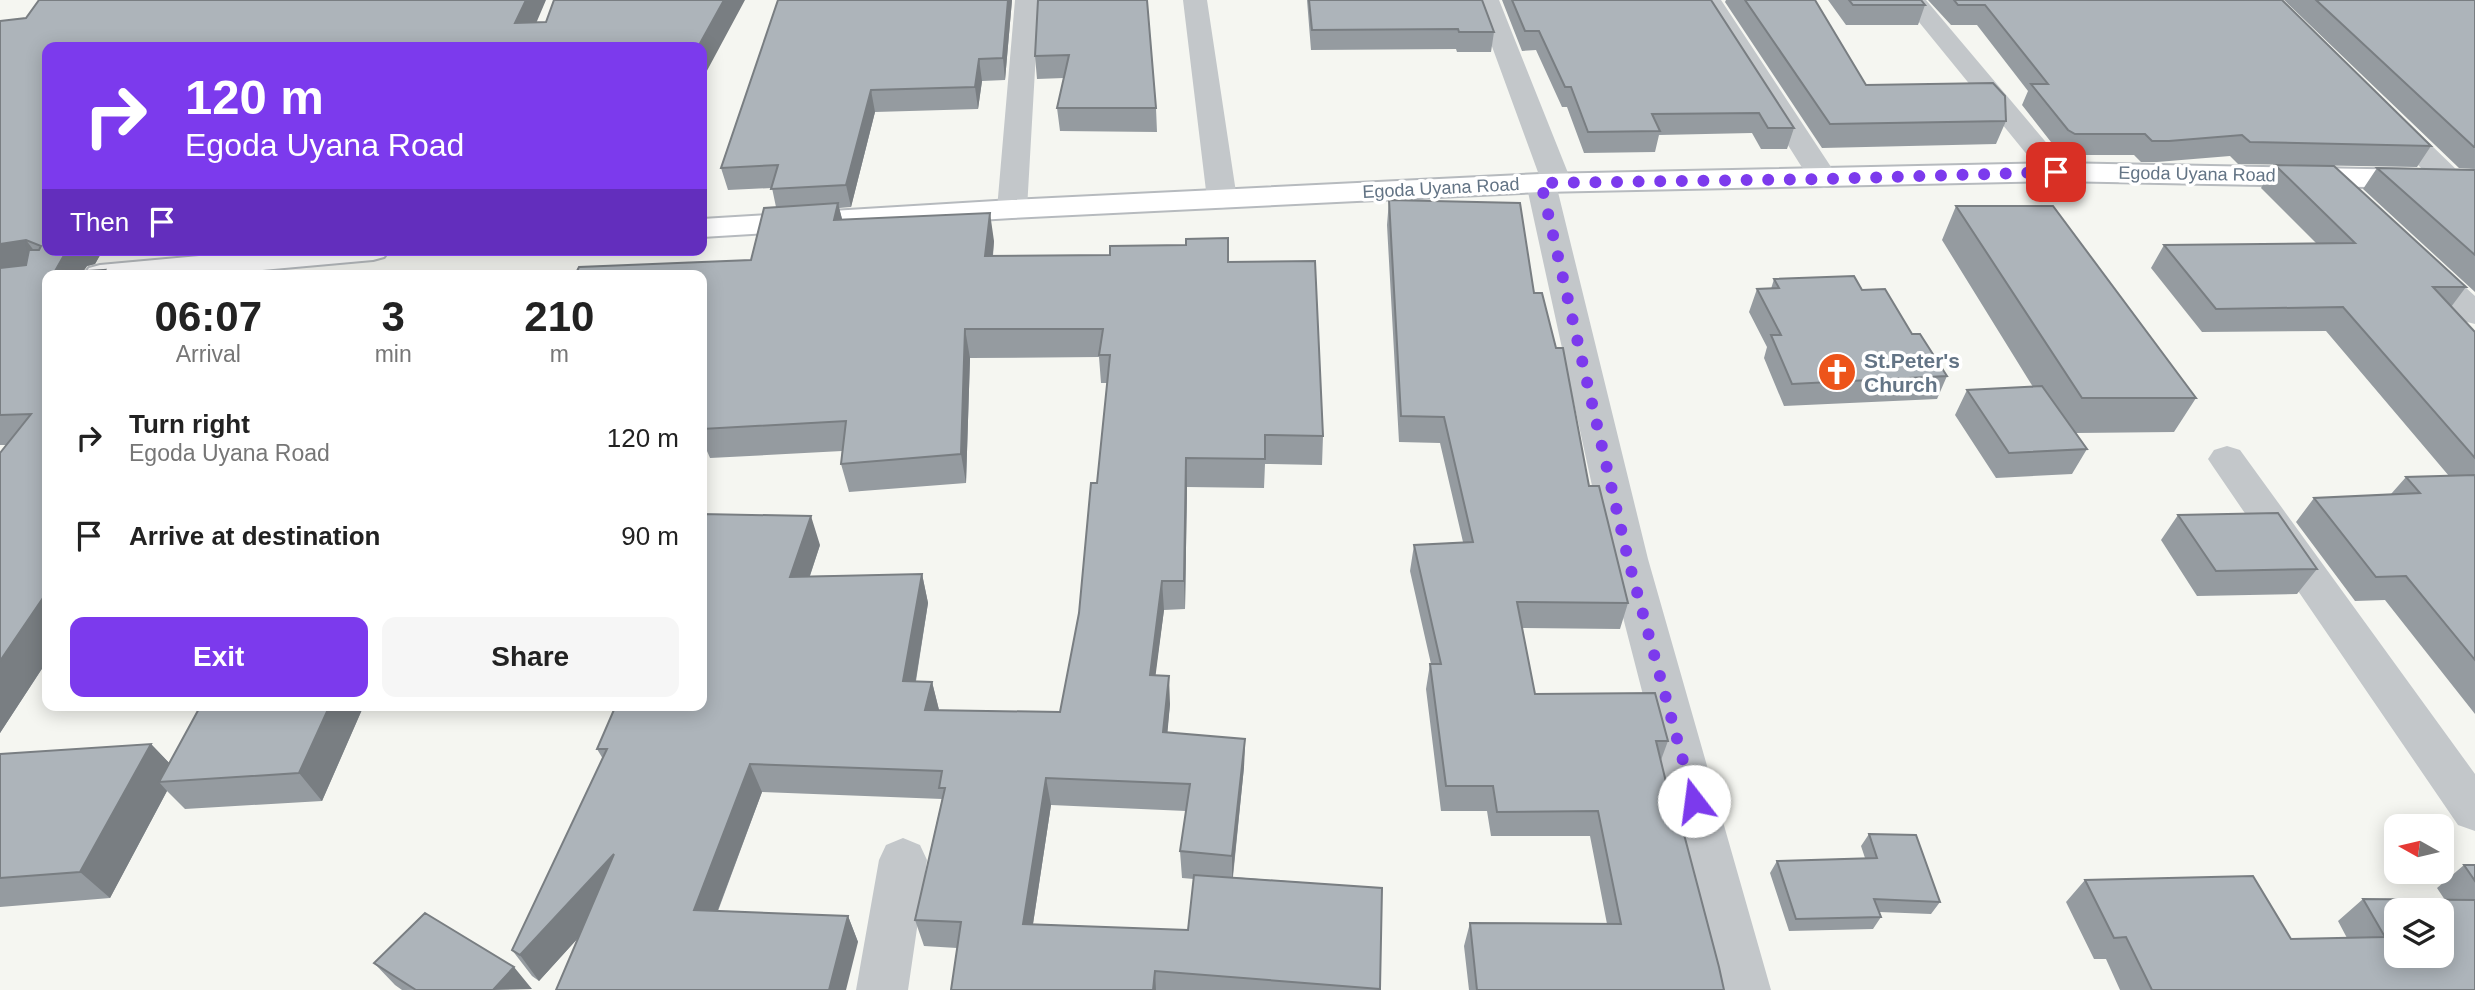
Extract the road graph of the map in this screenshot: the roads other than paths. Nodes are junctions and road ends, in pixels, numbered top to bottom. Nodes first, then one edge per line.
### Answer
1 (1027, 0) edge
2 (1195, 0) edge
3 (1487, 0) edge
4 (1709, 0) edge
5 (1913, 0) edge
6 (2372, 104) edge
7 (2056, 172) junction
8 (2327, 176) junction
9 (1824, 179) junction
10 (2462, 179) edge
11 (1549, 183) junction
12 (1222, 199) junction
13 (2357, 204) edge
14 (1012, 209) junction
15 (707, 228) edge
16 (2396, 241) edge
17 (307, 256) edge
18 (155, 270) edge
19 (2475, 314) edge
20 (2227, 459) dead end
21 (2475, 811) edge
22 (903, 860) dead end
23 (882, 990) edge
24 (1745, 990) edge

1 - 14 street
2 - 12 street
3 - 11 street
4 - 9 street
5 - 7 street
6 - 10 street
7 - 8 main road, Egoda Uyana Road
7 - 9 main road, Egoda Uyana Road
8 - 10 main road, Egoda Uyana Road
8 - 13 street
9 - 11 main road, Egoda Uyana Road
11 - 12 main road, Egoda Uyana Road
11 - 24 street
12 - 14 main road, Egoda Uyana Road
14 - 15 main road, Egoda Uyana Road
16 - 19 street
17 - 18 main road
20 - 21 street
22 - 23 street

